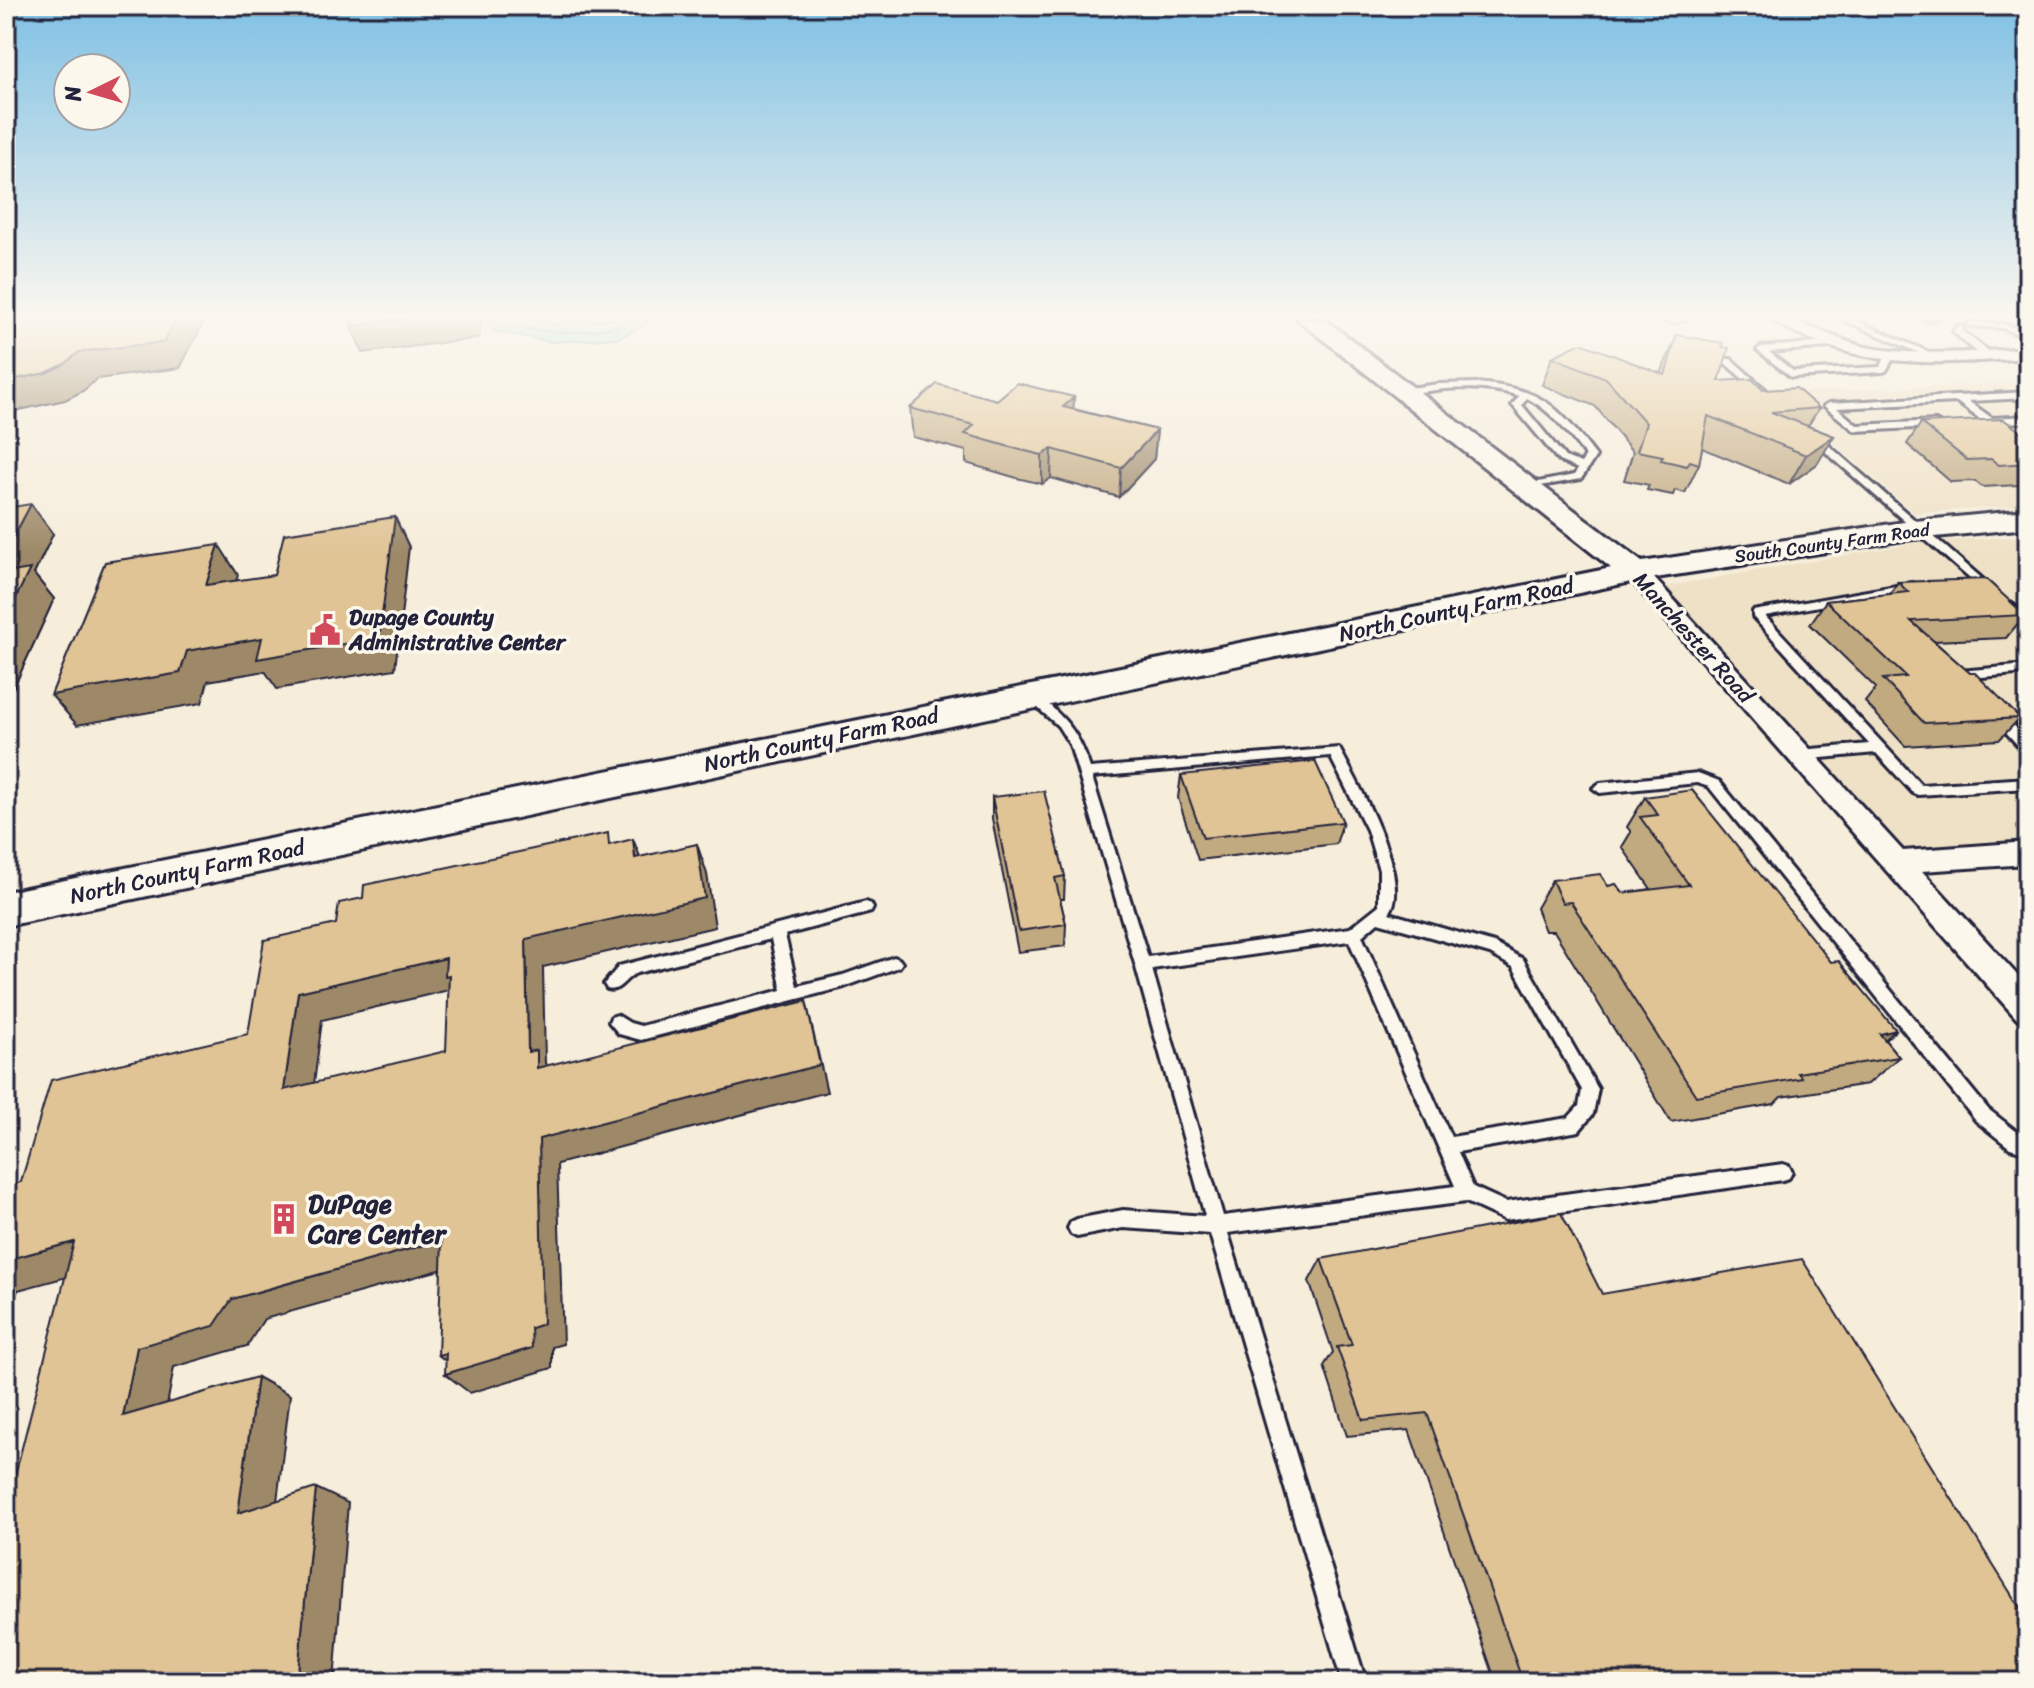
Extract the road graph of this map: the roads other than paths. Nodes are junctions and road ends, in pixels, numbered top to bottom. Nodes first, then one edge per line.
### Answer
1 (1411, 398) edge
2 (1523, 398) edge
3 (1529, 398) edge
4 (1769, 398) edge
5 (1980, 398) edge
6 (1959, 399) junction
7 (1775, 403) edge
8 (2028, 419) edge
9 (1990, 421) junction
10 (1975, 422) edge
11 (1945, 423) edge
12 (2003, 430) edge
13 (1811, 434) edge
14 (1580, 472) junction
15 (1527, 487) junction
16 (2028, 519) edge
17 (1918, 529) junction
18 (1636, 572) junction
19 (1929, 586) edge
20 (1957, 586) edge
21 (1985, 586) junction
22 (2028, 620) edge
23 (2028, 669) edge
24 (1969, 685) edge
25 (1032, 696) junction
26 (1989, 706) edge
27 (1880, 748) junction
28 (2028, 748) edge
29 (1800, 755) junction
30 (1085, 773) junction
31 (2028, 783) edge
32 (1600, 788) dead end
33 (2028, 853) edge
34 (1896, 862) junction
35 (866, 908) dead end
36 (6, 909) edge
37 (1378, 916) junction
38 (777, 933) junction
39 (1354, 934) junction
40 (894, 963) dead end
41 (1143, 964) junction
42 (612, 984) dead end
43 (791, 995) junction
44 (2028, 1009) edge
45 (617, 1022) dead end
46 (2028, 1145) edge
47 (1447, 1146) junction
48 (1783, 1172) dead end
49 (1467, 1193) junction
50 (1217, 1226) junction
51 (1077, 1228) dead end
52 (1354, 1682) edge

1 - 15 main road, Manchester Road
2 - 14 lane
3 - 14 lane
4 - 7 lane
5 - 6 lane
6 - 9 lane
6 - 11 lane
8 - 9 lane
9 - 10 lane
9 - 12 lane
13 - 17 lane
14 - 15 lane
15 - 18 main road, Manchester Road
16 - 17 main road, South County Farm Road
17 - 18 main road, South County Farm Road
17 - 21 lane
18 - 25 main road, North County Farm Road
18 - 29 street, Manchester Road
19 - 27 lane
20 - 21 lane
21 - 22 lane
23 - 24 lane
25 - 30 lane
25 - 36 main road, North County Farm Road
26 - 28 lane
27 - 29 lane
27 - 31 lane
29 - 34 street, Manchester Road
30 - 37 lane
30 - 41 lane
32 - 46 lane
33 - 34 street
34 - 44 street, Manchester Road
35 - 38 lane
37 - 39 lane
37 - 47 lane
38 - 42 lane
38 - 43 lane
39 - 41 lane
39 - 47 lane
40 - 43 lane
41 - 50 lane
43 - 45 lane
47 - 49 lane
48 - 49 lane
49 - 50 lane
50 - 51 lane
50 - 52 lane

